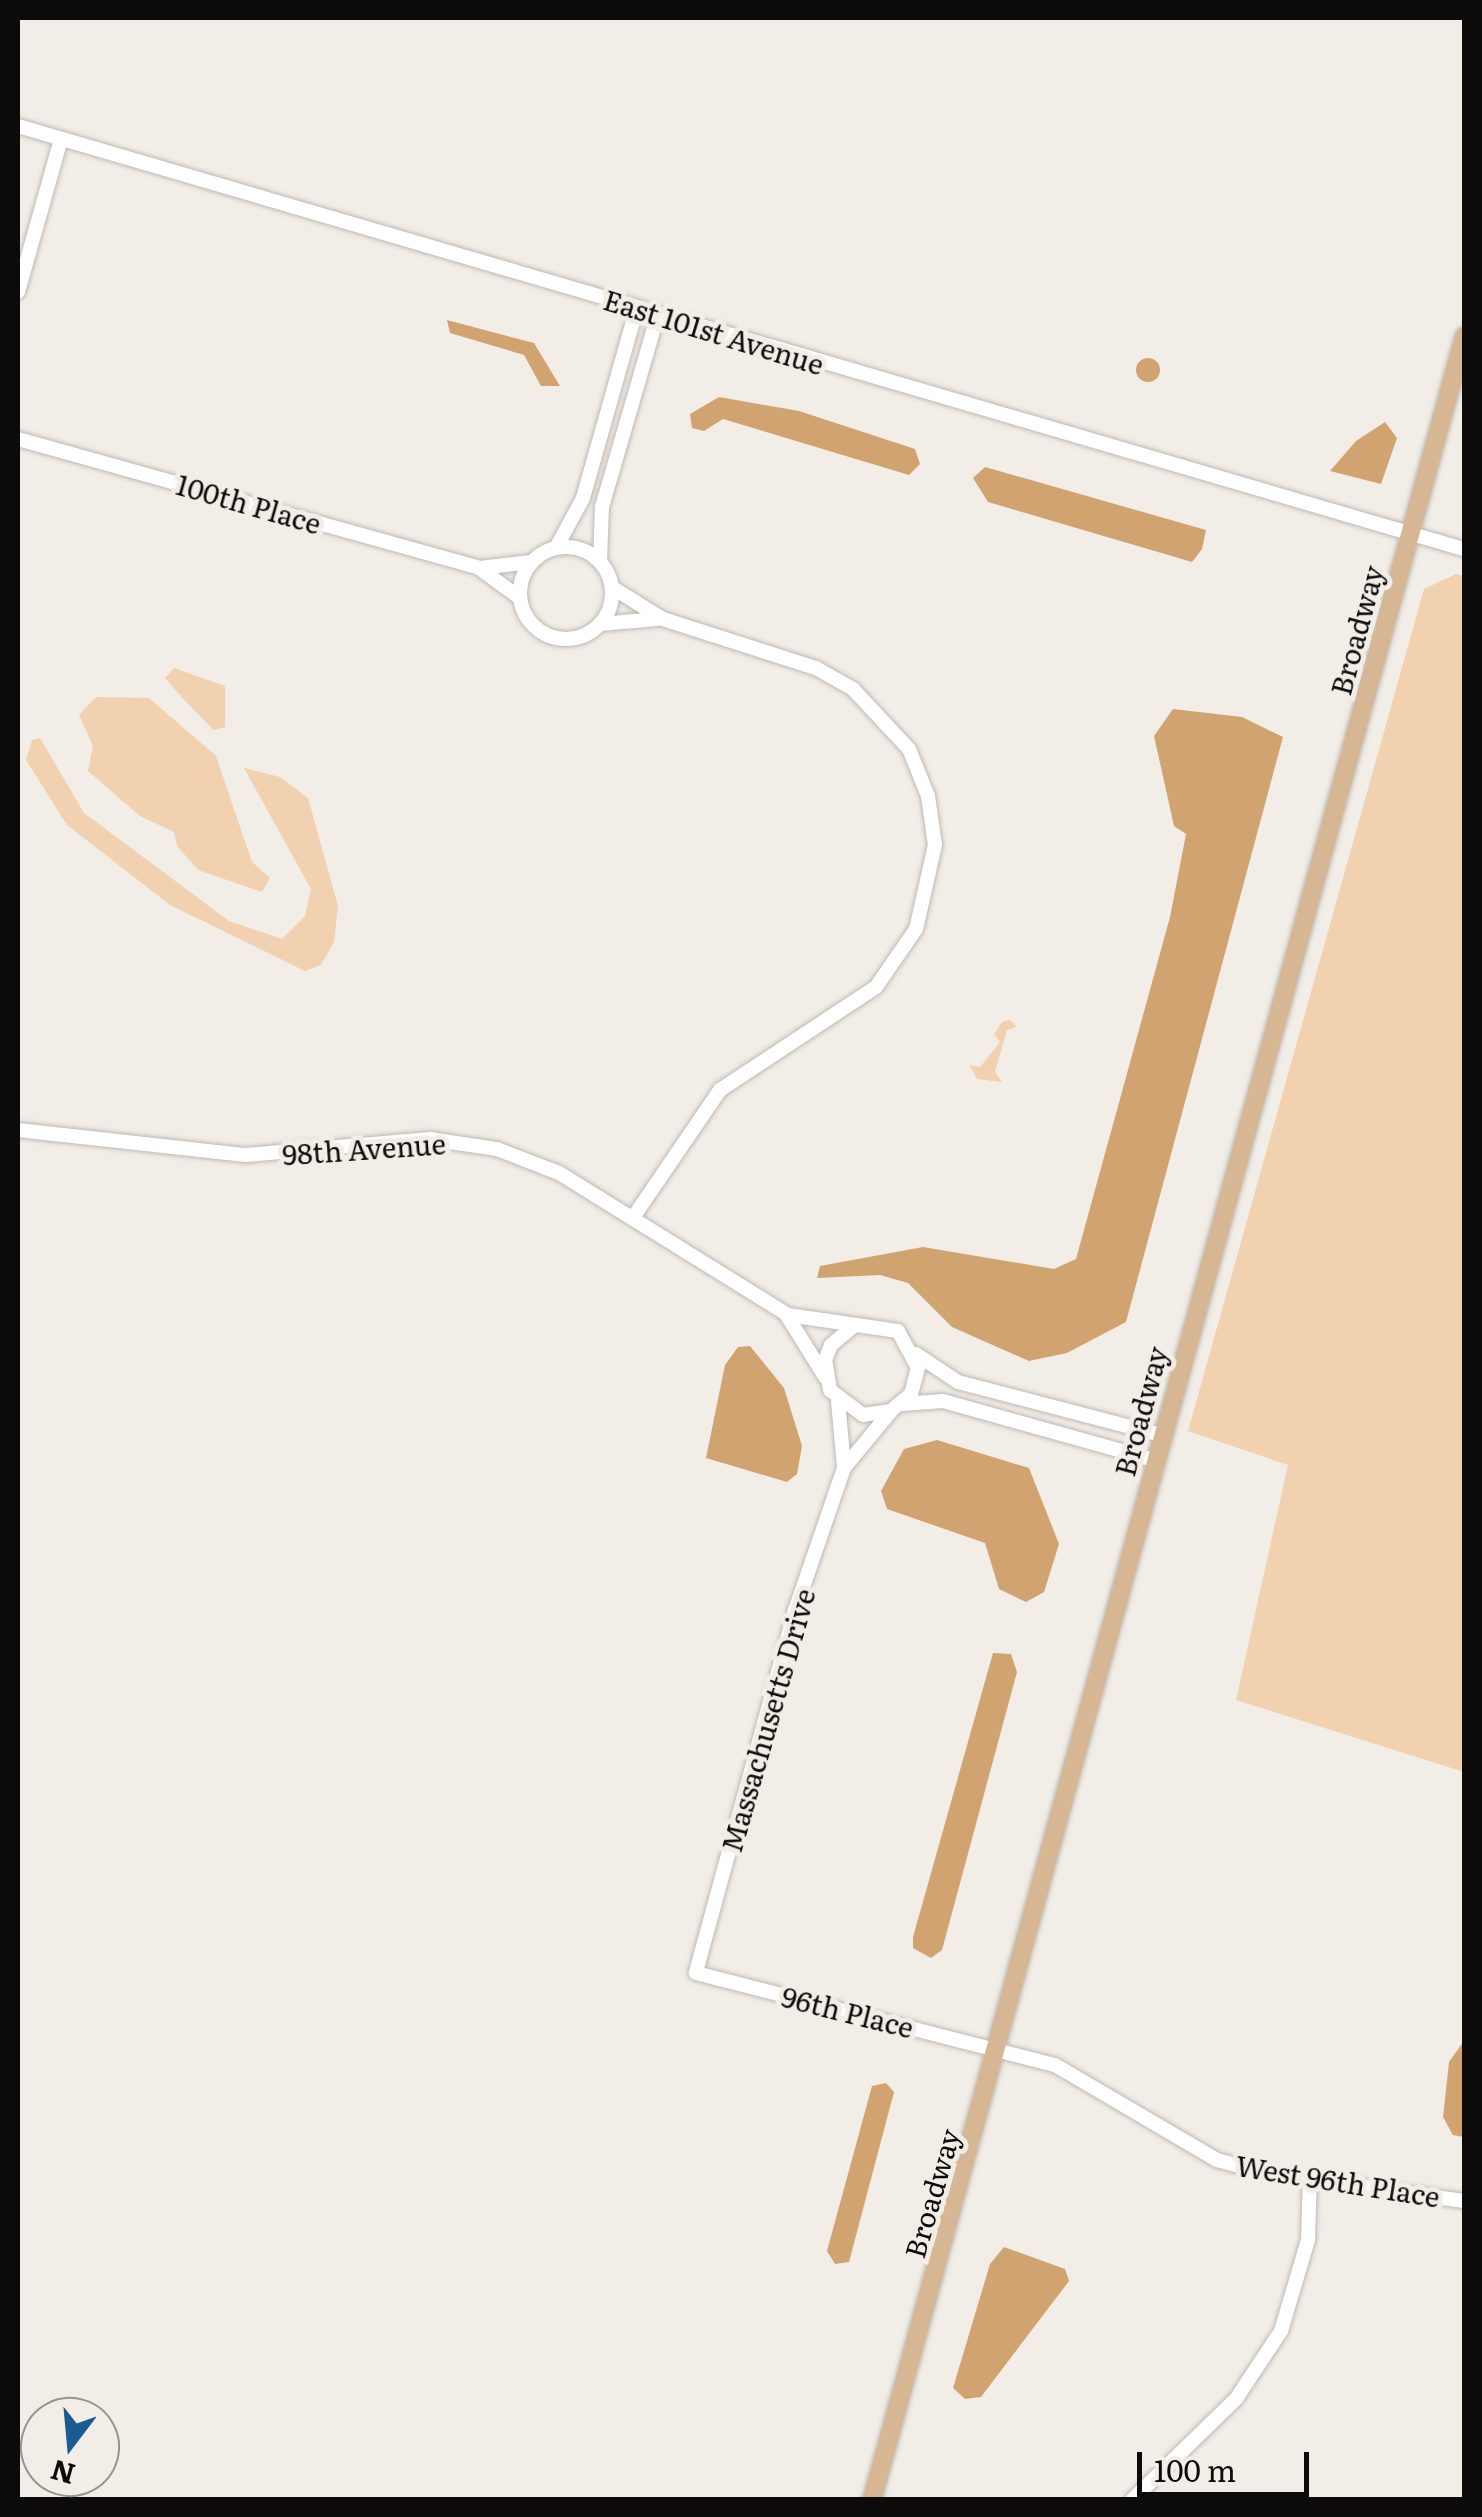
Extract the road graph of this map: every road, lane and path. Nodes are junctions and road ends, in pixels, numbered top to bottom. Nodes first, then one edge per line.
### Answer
1 (18, 126) edge
2 (61, 139) junction
3 (18, 292) edge
4 (637, 308) junction
5 (658, 314) junction
6 (1464, 337) edge
7 (18, 439) edge
8 (1412, 533) junction
9 (556, 548) junction
10 (1464, 549) edge
11 (600, 560) junction
12 (532, 562) junction
13 (480, 568) junction
14 (612, 588) junction
15 (520, 598) junction
16 (663, 619) junction
17 (600, 624) junction
18 (18, 1130) edge
19 (634, 1216) junction
20 (786, 1314) junction
21 (856, 1325) junction
22 (916, 1354) junction
23 (825, 1376) junction
24 (838, 1401) junction
25 (896, 1408) junction
26 (1162, 1435) junction
27 (1155, 1460) junction
28 (844, 1468) junction
29 (696, 1973) joint
30 (1000, 2050) junction
31 (1310, 2177) junction
32 (1464, 2201) edge
33 (872, 2500) edge
34 (1132, 2500) edge

1 - 2 street, East 101st Avenue
2 - 3 street
2 - 4 street, East 101st Avenue
4 - 5 street, East 101st Avenue
4 - 9 street
5 - 8 street, East 101st Avenue
5 - 11 street
6 - 8 main road, Broadway
7 - 13 street, 100th Place
8 - 10 street, East 101st Avenue
8 - 26 main road, Broadway
9 - 11 street
9 - 12 street
11 - 14 street
12 - 13 street, 100th Place
12 - 15 street
13 - 15 street, 100th Place
14 - 16 street
14 - 17 street
15 - 17 street
16 - 17 street
16 - 19 street
18 - 19 street, 98th Avenue
19 - 20 street, 98th Avenue
20 - 21 street, 98th Avenue
20 - 23 street, 98th Avenue
21 - 22 street, 98th Avenue
21 - 23 street
22 - 25 street
22 - 26 street, 98th Avenue
23 - 24 street, 98th Avenue
24 - 25 street
24 - 28 street
25 - 27 street
25 - 28 street
26 - 27 main road, Broadway
27 - 30 main road, Broadway
28 - 29 street, Massachusetts Drive
29 - 30 street, 96th Place
30 - 31 street, West 96th Place
30 - 33 main road, Broadway
31 - 32 street, West 96th Place
31 - 34 street

